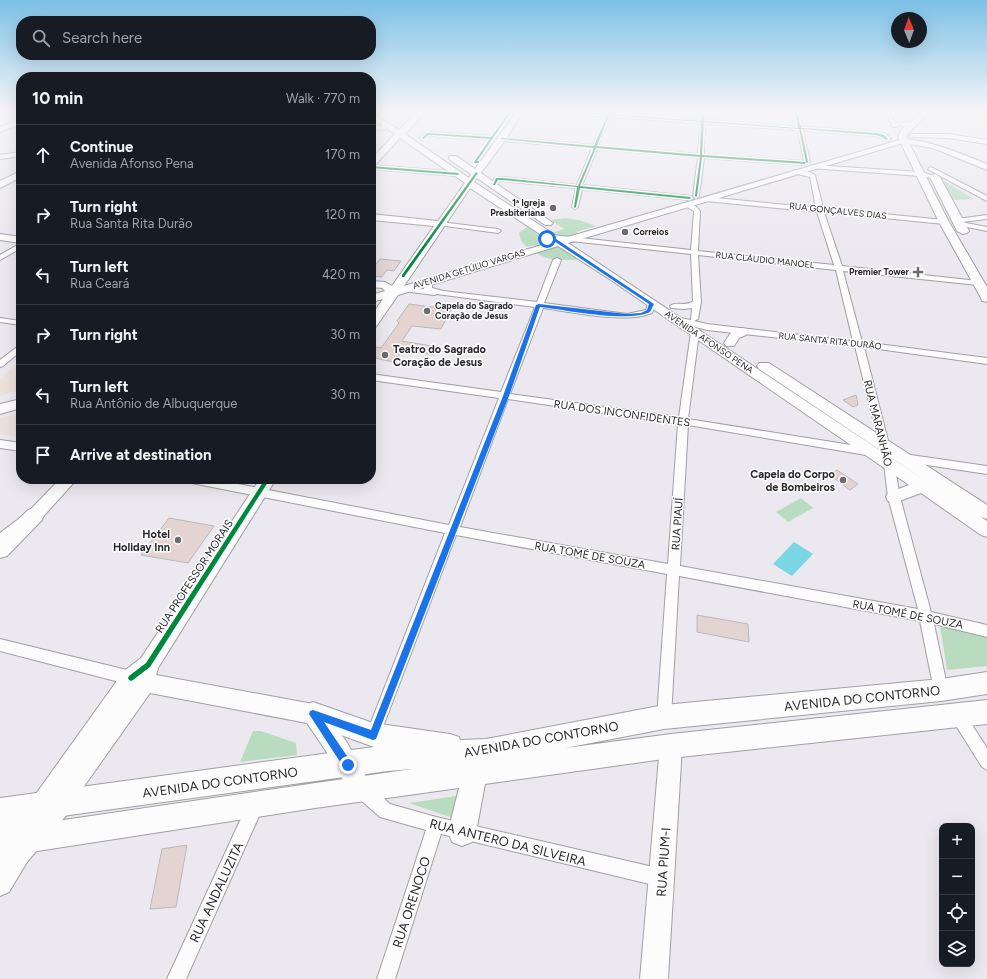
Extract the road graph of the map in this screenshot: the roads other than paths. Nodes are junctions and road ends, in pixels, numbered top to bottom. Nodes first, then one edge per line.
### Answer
1 (701, 156) edge
2 (433, 157) edge
3 (451, 157) edge
4 (479, 157) edge
5 (489, 157) edge
6 (592, 157) edge
7 (709, 157) edge
8 (808, 157) edge
9 (829, 157) edge
10 (844, 157) edge
11 (921, 157) edge
12 (921, 157) edge
13 (960, 157) edge
14 (831, 161) junction
15 (475, 162) junction
16 (770, 162) junction
17 (811, 162) junction
18 (485, 163) junction
19 (376, 166) edge
20 (464, 166) junction
21 (987, 167) edge
22 (844, 168) junction
23 (927, 168) junction
24 (792, 169) junction
25 (477, 173) junction
26 (458, 174) junction
27 (0, 177) edge
28 (16, 179) edge
29 (470, 184) junction
30 (494, 184) junction
31 (0, 185) edge
32 (580, 186) junction
33 (481, 192) junction
34 (462, 193) junction
35 (721, 194) junction
36 (691, 199) junction
37 (706, 199) junction
38 (987, 199) edge
39 (732, 200) junction
40 (575, 207) dead end
41 (820, 210) junction
42 (987, 217) edge
43 (376, 218) edge
44 (944, 222) junction
45 (958, 222) junction
46 (440, 224) junction
47 (987, 229) edge
48 (498, 231) dead end
49 (0, 237) edge
50 (562, 238) junction
51 (16, 239) edge
52 (970, 243) dead end
53 (16, 248) edge
54 (694, 252) junction
55 (0, 258) edge
56 (557, 260) dead end
57 (839, 268) junction
58 (428, 282) junction
59 (983, 284) edge
60 (376, 285) edge
61 (402, 285) junction
62 (376, 289) edge
63 (389, 289) junction
64 (443, 293) junction
65 (376, 296) edge
66 (987, 298) edge
67 (697, 302) junction
68 (652, 304) junction
69 (539, 305) junction
70 (675, 313) junction
71 (376, 315) edge
72 (0, 320) edge
73 (16, 322) edge
74 (699, 326) junction
75 (742, 332) junction
76 (730, 343) junction
77 (857, 344) junction
78 (16, 351) edge
79 (987, 361) edge
80 (0, 364) edge
81 (376, 378) edge
82 (16, 394) edge
83 (506, 396) junction
84 (0, 399) edge
85 (16, 404) edge
86 (0, 409) edge
87 (684, 421) junction
88 (0, 444) edge
89 (16, 446) edge
90 (878, 449) junction
91 (896, 461) junction
92 (952, 465) junction
93 (987, 470) edge
94 (925, 482) junction
95 (65, 484) edge
96 (251, 484) edge
97 (263, 485) edge
98 (894, 497) junction
99 (987, 513) edge
100 (35, 514) junction
101 (453, 530) junction
102 (987, 530) edge
103 (0, 543) edge
104 (0, 550) edge
105 (0, 557) edge
106 (674, 570) junction
107 (926, 616) junction
108 (987, 631) edge
109 (0, 645) edge
110 (142, 675) junction
111 (987, 682) edge
112 (941, 690) junction
113 (987, 712) edge
114 (313, 714) junction
115 (958, 716) junction
116 (664, 717) junction
117 (377, 726) junction
118 (671, 746) junction
119 (481, 762) junction
120 (987, 762) edge
121 (348, 765) junction
122 (361, 789) junction
123 (52, 804) junction
124 (256, 804) junction
125 (0, 811) edge
126 (436, 825) junction
127 (462, 832) junction
128 (0, 833) edge
129 (31, 837) junction
130 (0, 842) edge
131 (0, 868) edge
132 (0, 872) edge
133 (662, 878) junction
134 (0, 883) edge
135 (176, 979) edge
136 (386, 979) edge
137 (654, 979) edge

1 - 36 street
2 - 26 main road, AVENIDA AFONSO PENA
3 - 20 main road, AVENIDA AFONSO PENA
4 - 15 main road
5 - 18 main road
6 - 32 street
7 - 16 street
8 - 17 street
9 - 17 main road, AVENIDA GETÚLIO VARGAS
10 - 14 main road, AVENIDA GETÚLIO VARGAS
11 - 23 main road
12 - 23 main road
13 - 21 main road
14 - 17 main road, AVENIDA GETÚLIO VARGAS
14 - 22 street
15 - 18 main road
15 - 20 main road
16 - 17 street
16 - 24 street
17 - 22 street
17 - 24 main road, AVENIDA GETÚLIO VARGAS
18 - 25 main road
19 - 26 street
20 - 25 main road, AVENIDA AFONSO PENA
22 - 23 street
23 - 38 street
23 - 44 main road
23 - 45 main road
24 - 35 main road, AVENIDA GETÚLIO VARGAS
24 - 36 main road, AVENIDA GETÚLIO VARGAS
24 - 41 street, RUA MARANHÃO
25 - 29 main road
25 - 30 main road, AVENIDA AFONSO PENA
26 - 29 main road, AVENIDA AFONSO PENA
27 - 28 main road
28 - 31 main road
29 - 33 main road, AVENIDA AFONSO PENA
29 - 34 main road
30 - 32 street
30 - 50 main road, AVENIDA AFONSO PENA
32 - 36 street
32 - 40 street
33 - 34 main road
33 - 50 main road, AVENIDA AFONSO PENA
34 - 46 main road
35 - 37 main road, AVENIDA GETÚLIO VARGAS
35 - 39 street, RUA GONÇALVES DIAS
36 - 37 main road, AVENIDA GETÚLIO VARGAS
36 - 50 main road, AVENIDA GETÚLIO VARGAS
36 - 54 street, RUA PIAUÍ
37 - 39 street, RUA GONÇALVES DIAS
39 - 41 street, RUA GONÇALVES DIAS
41 - 44 street, RUA GONÇALVES DIAS
41 - 57 street, RUA MARANHÃO
42 - 45 street
43 - 46 main road
44 - 59 main road
45 - 47 street
45 - 52 main road
46 - 48 street
46 - 61 main road
49 - 51 main road
50 - 54 street, RUA CLÁUDIO MANOEL
50 - 58 main road, AVENIDA GETÚLIO VARGAS
50 - 61 main road, AVENIDA GETÚLIO VARGAS
50 - 68 main road, AVENIDA AFONSO PENA
50 - 70 main road, AVENIDA AFONSO PENA
53 - 55 street
54 - 57 street, RUA CLÁUDIO MANOEL
54 - 67 street, RUA PIAUÍ
56 - 69 street
57 - 59 street, RUA CLÁUDIO MANOEL
57 - 77 street, RUA MARANHÃO
58 - 61 main road, AVENIDA GETÚLIO VARGAS
58 - 64 street
59 - 66 main road
60 - 63 main road
61 - 63 main road, AVENIDA GETÚLIO VARGAS
61 - 64 street
62 - 63 main road, AVENIDA GETÚLIO VARGAS
63 - 65 main road, AVENIDA GETÚLIO VARGAS
63 - 71 main road
64 - 69 street
67 - 70 street
67 - 74 street, RUA PIAUÍ
68 - 69 street
68 - 70 main road, AVENIDA AFONSO PENA
69 - 83 street
70 - 74 main road, AVENIDA AFONSO PENA
72 - 73 street
74 - 75 street, RUA SANTA RITA DURÃO
74 - 76 main road, AVENIDA AFONSO PENA
74 - 87 street, RUA PIAUÍ
74 - 90 main road, AVENIDA AFONSO PENA
75 - 76 main road
75 - 77 street, RUA SANTA RITA DURÃO
76 - 90 main road, AVENIDA AFONSO PENA
77 - 79 street, RUA SANTA RITA DURÃO
77 - 90 street, RUA MARANHÃO
78 - 80 street
81 - 83 street, RUA DOS INCONFIDENTES
82 - 84 main road
83 - 87 street, RUA DOS INCONFIDENTES
83 - 101 street
85 - 86 main road
87 - 90 street, RUA DOS INCONFIDENTES
87 - 106 street, RUA PIAUÍ
88 - 89 street
90 - 91 main road, AVENIDA AFONSO PENA
91 - 92 street
91 - 94 main road, AVENIDA AFONSO PENA
91 - 98 street, RUA MARANHÃO
92 - 93 street
92 - 94 street
94 - 98 main road
94 - 99 main road, AVENIDA AFONSO PENA
94 - 102 main road, AVENIDA AFONSO PENA
95 - 100 main road
96 - 97 street, RUA TOMÉ DE SOUZA
97 - 101 street, RUA TOMÉ DE SOUZA
97 - 110 main road, RUA PROFESSOR MORAIS
98 - 107 street, RUA MARANHÃO
100 - 103 main road
100 - 104 main road
100 - 105 street
101 - 106 street, RUA TOMÉ DE SOUZA
101 - 117 street
106 - 107 street, RUA TOMÉ DE SOUZA
106 - 116 street, RUA PIAUÍ
107 - 108 street, RUA TOMÉ DE SOUZA
107 - 112 street, RUA MARANHÃO
109 - 110 street
110 - 114 main road
110 - 123 main road, RUA PROFESSOR MORAIS
111 - 112 main road, AVENIDA DO CONTORNO
112 - 116 main road, AVENIDA DO CONTORNO
113 - 115 main road, AVENIDA DO CONTORNO
114 - 117 main road
114 - 121 main road
115 - 118 main road, AVENIDA DO CONTORNO
115 - 120 street
116 - 119 main road, AVENIDA DO CONTORNO
117 - 119 main road
118 - 119 main road, AVENIDA DO CONTORNO
118 - 133 main road, RUA PIUM-I
119 - 121 main road, AVENIDA DO CONTORNO
119 - 122 main road, AVENIDA DO CONTORNO
119 - 127 main road
121 - 122 main road
121 - 123 main road, AVENIDA DO CONTORNO
122 - 124 main road, AVENIDA DO CONTORNO
122 - 126 street, RUA ANTERO DA SILVEIRA
123 - 125 main road, AVENIDA DO CONTORNO
123 - 128 main road
123 - 129 main road, RUA PROFESSOR MORAIS
124 - 129 main road, AVENIDA DO CONTORNO
124 - 135 street, RUA ANDALUZITA
126 - 127 street, RUA ANTERO DA SILVEIRA
126 - 136 street, RUA ORENOCO
127 - 133 street, RUA ANTERO DA SILVEIRA
129 - 130 main road, AVENIDA DO CONTORNO
129 - 134 main road, RUA PROFESSOR MORAIS
131 - 132 main road
133 - 137 main road, RUA PIUM-I

